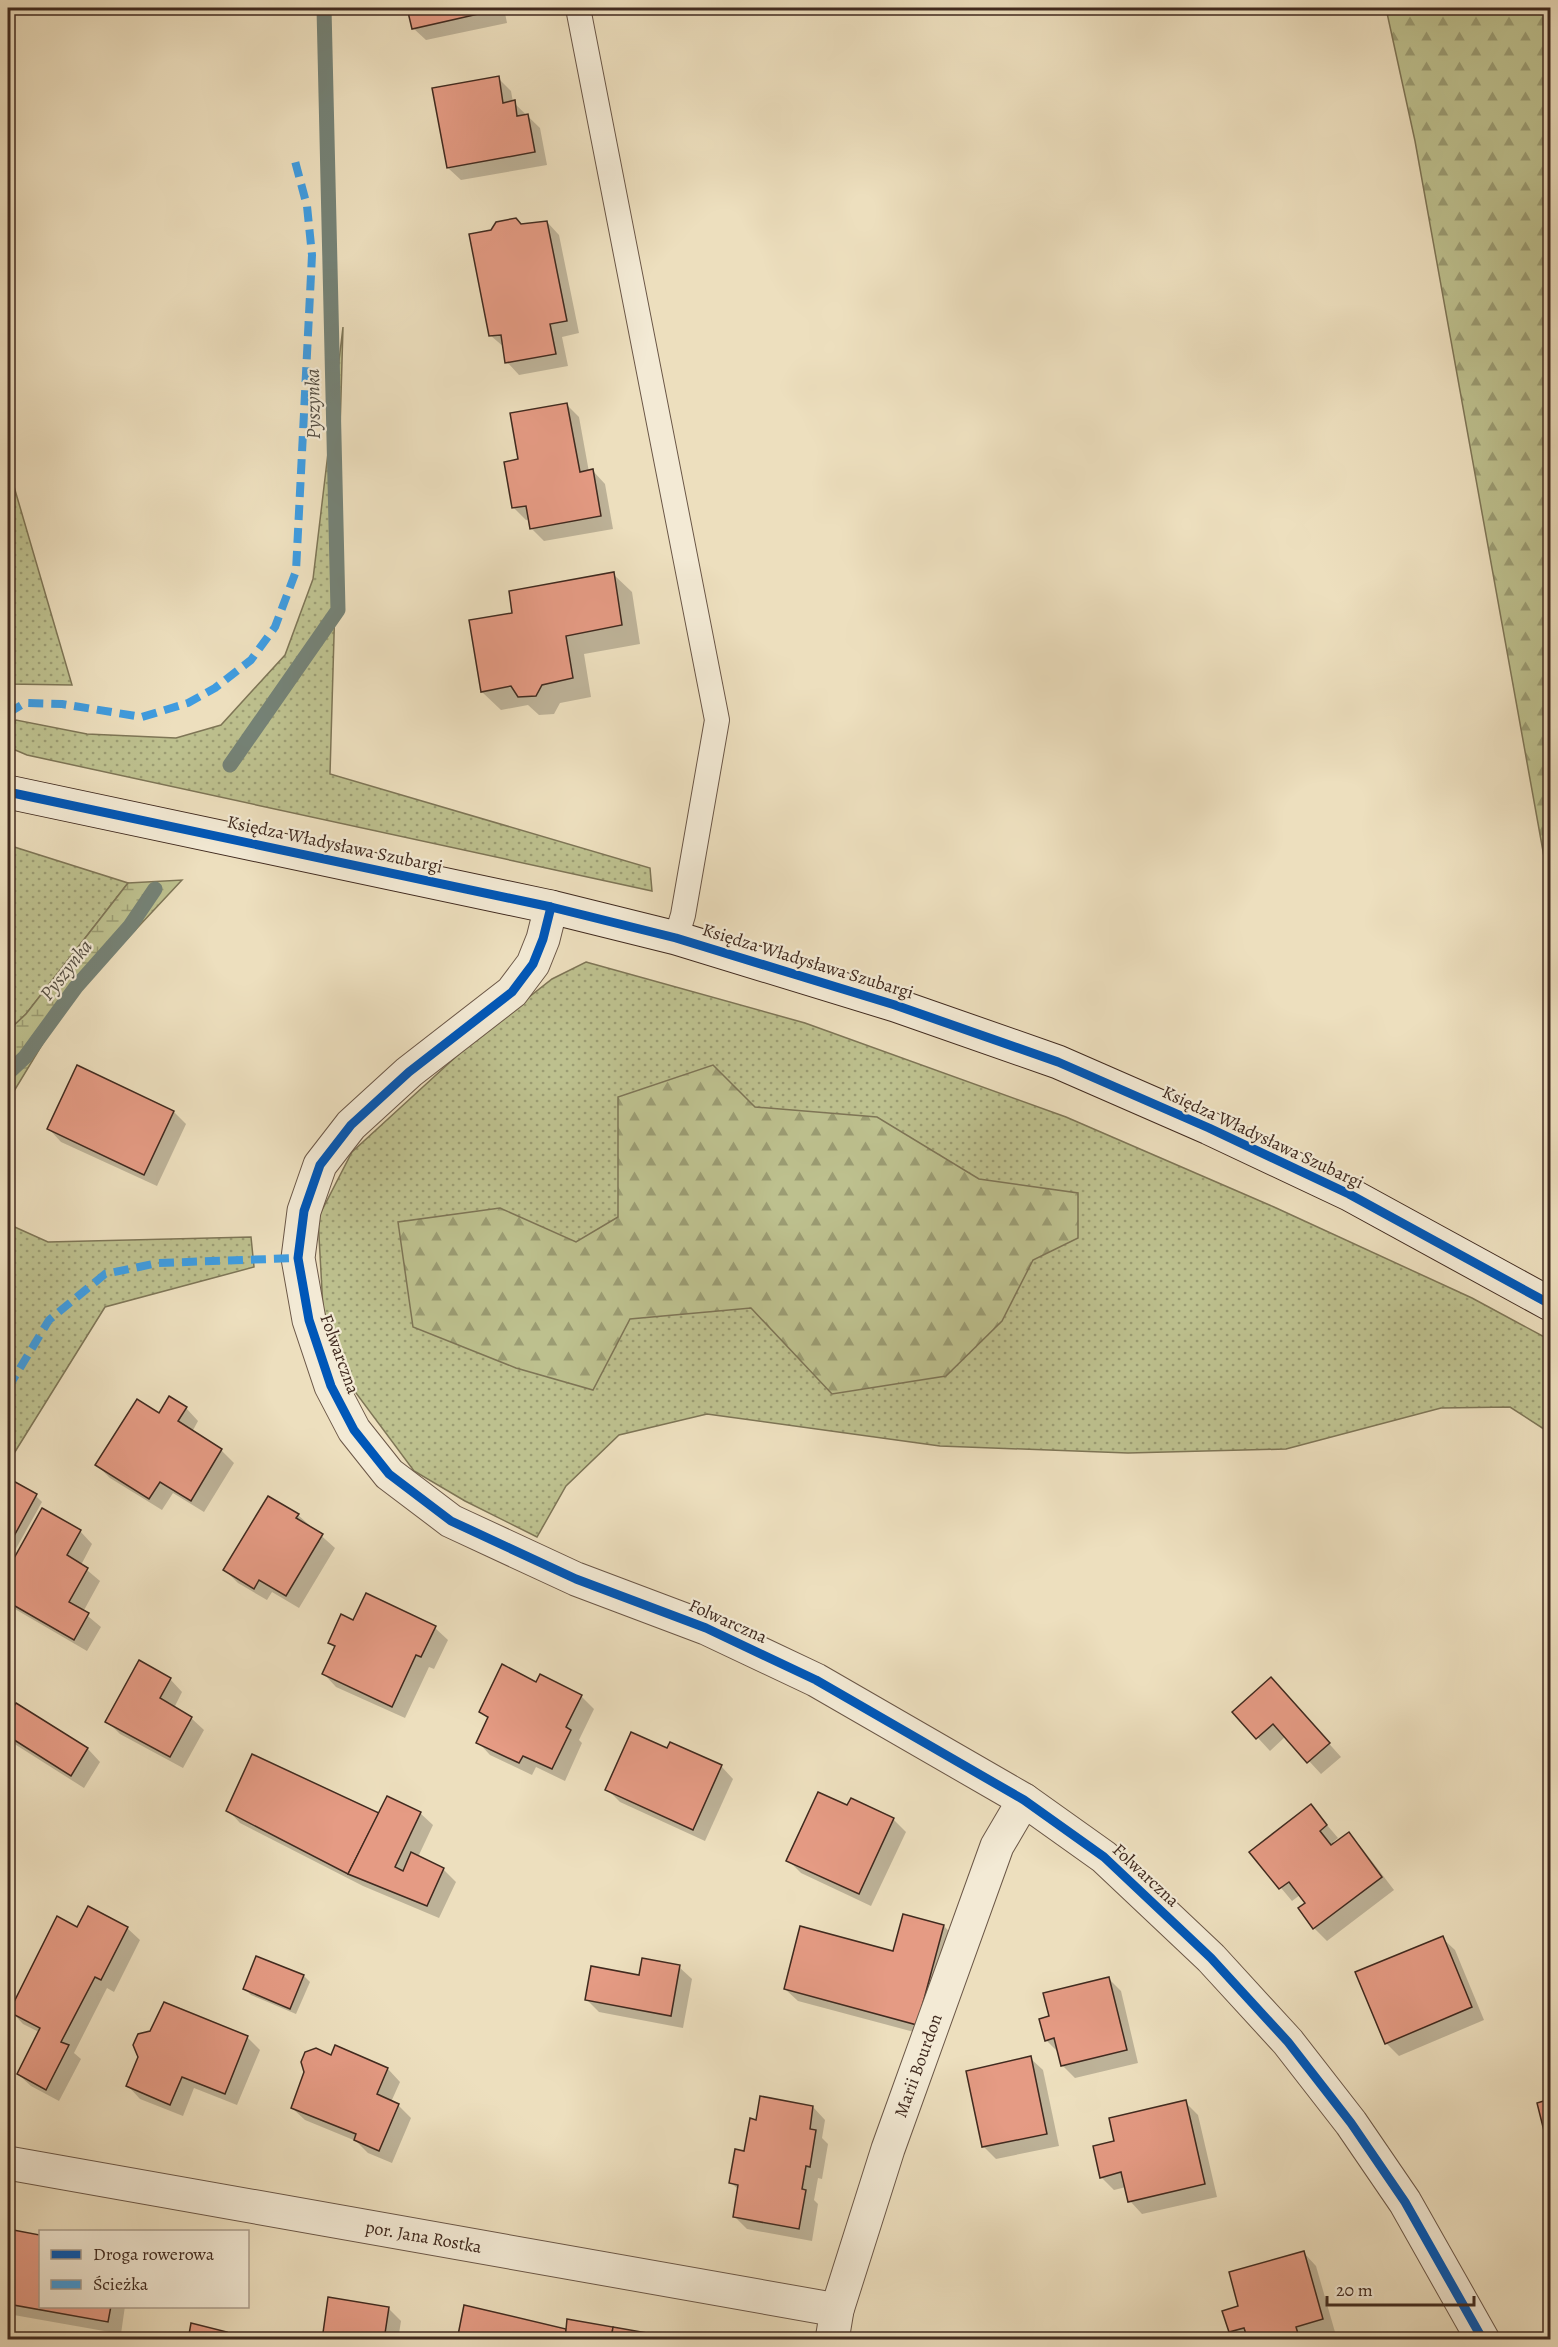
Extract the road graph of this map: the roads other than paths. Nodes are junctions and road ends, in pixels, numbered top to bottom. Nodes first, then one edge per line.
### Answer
1 (578, 8) edge
2 (8, 792) edge
3 (550, 907) junction
4 (676, 938) junction
5 (1551, 1304) edge
6 (1024, 1800) junction
7 (8, 2163) edge
8 (835, 2325) edge
9 (1484, 2340) edge

1 - 4 lane
2 - 3 street, Księdza Władysława Szubargi
3 - 4 street, Księdza Władysława Szubargi
3 - 6 street, Folwarczna
4 - 5 street, Księdza Władysława Szubargi
6 - 8 street, Marii Bourdon
6 - 9 street, Folwarczna
7 - 8 street, por. Jana Rostka

